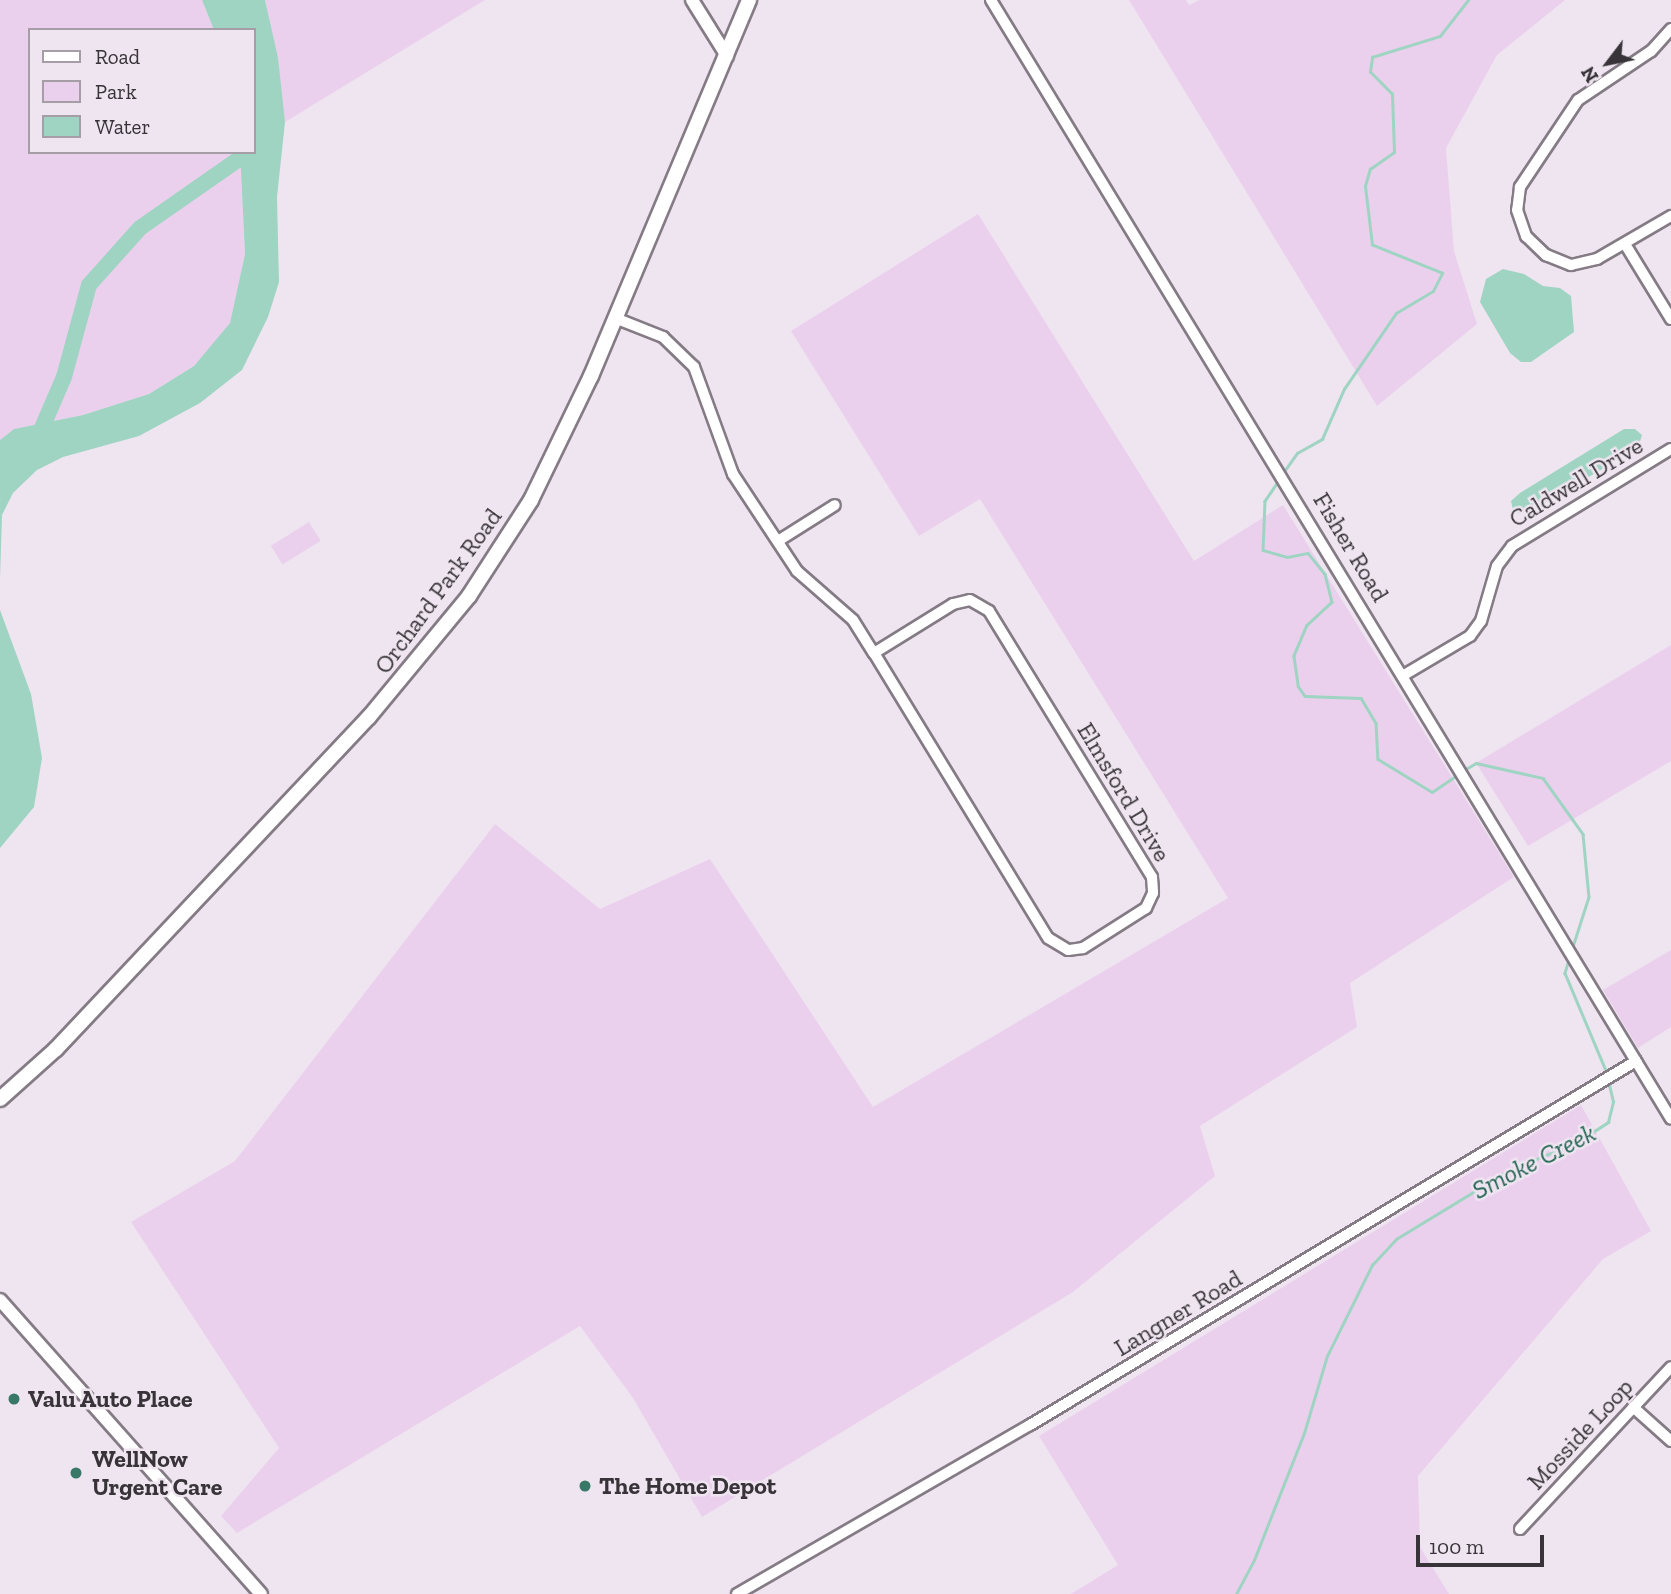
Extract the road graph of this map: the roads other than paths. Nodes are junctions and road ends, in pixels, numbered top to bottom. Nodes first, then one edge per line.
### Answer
1 (692, 0) edge
2 (749, 0) edge
3 (991, 0) edge
4 (1671, 29) edge
5 (727, 57) junction
6 (1671, 216) edge
7 (1625, 244) junction
8 (615, 318) junction
9 (1671, 319) edge
10 (1671, 449) edge
11 (835, 505) dead end
12 (778, 541) junction
13 (874, 653) junction
14 (1404, 675) junction
15 (1636, 1061) junction
16 (0, 1099) edge
17 (1671, 1119) edge
18 (0, 1300) edge
19 (1671, 1367) edge
20 (1633, 1407) junction
21 (1671, 1441) edge
22 (1520, 1529) dead end
23 (261, 1594) edge
24 (737, 1594) edge

1 - 5 street
2 - 5 main road, Orchard Park Road
3 - 14 street, Fisher Road
4 - 7 street
5 - 8 main road, Orchard Park Road
6 - 7 street
7 - 9 street
8 - 12 street, Elmsford Drive
8 - 16 main road, Orchard Park Road
10 - 14 street, Caldwell Drive
11 - 12 street
12 - 13 street, Elmsford Drive
13 - 13 street, Elmsford Drive
14 - 15 street, Fisher Road
15 - 17 street, Fisher Road
15 - 24 street, Langner Road
18 - 23 street
19 - 20 street, Mosside Loop
20 - 21 street
20 - 22 street, Mosside Loop

